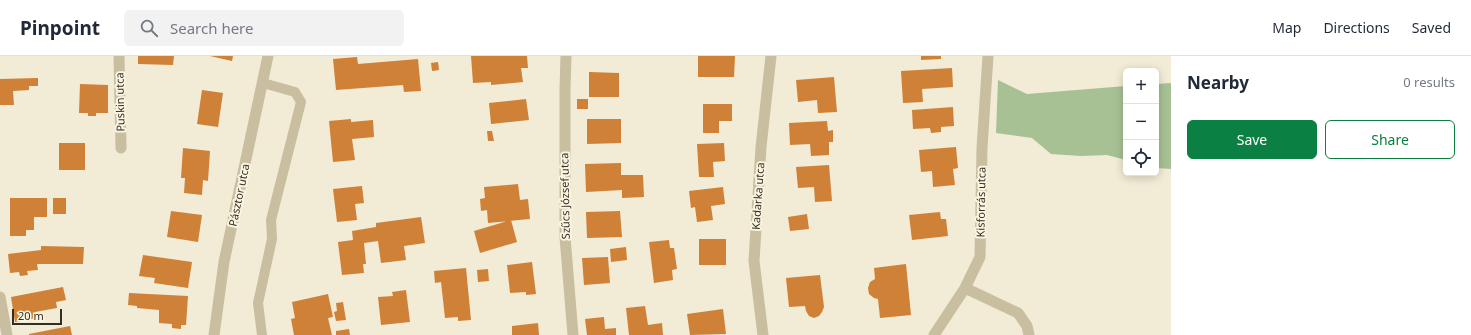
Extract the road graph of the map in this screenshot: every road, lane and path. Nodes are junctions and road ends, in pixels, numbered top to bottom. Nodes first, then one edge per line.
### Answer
1 (119, 56) edge
2 (268, 56) edge
3 (566, 56) edge
4 (771, 56) edge
5 (988, 56) edge
6 (263, 83) junction
7 (121, 148) dead end
8 (965, 288) junction
9 (0, 297) edge
10 (7, 335) edge
11 (214, 335) edge
12 (262, 335) edge
13 (573, 335) edge
14 (763, 335) edge
15 (934, 335) edge
16 (1029, 335) edge

1 - 7 street, Puskin utca
2 - 6 street, Pásztor utca
3 - 13 street, Szűcs József utca
4 - 14 street, Kadarka utca
5 - 8 street, Kisforrás utca
6 - 11 street, Pásztor utca
6 - 12 lane
8 - 15 street, Kisforrás utca
8 - 16 street
9 - 10 street

